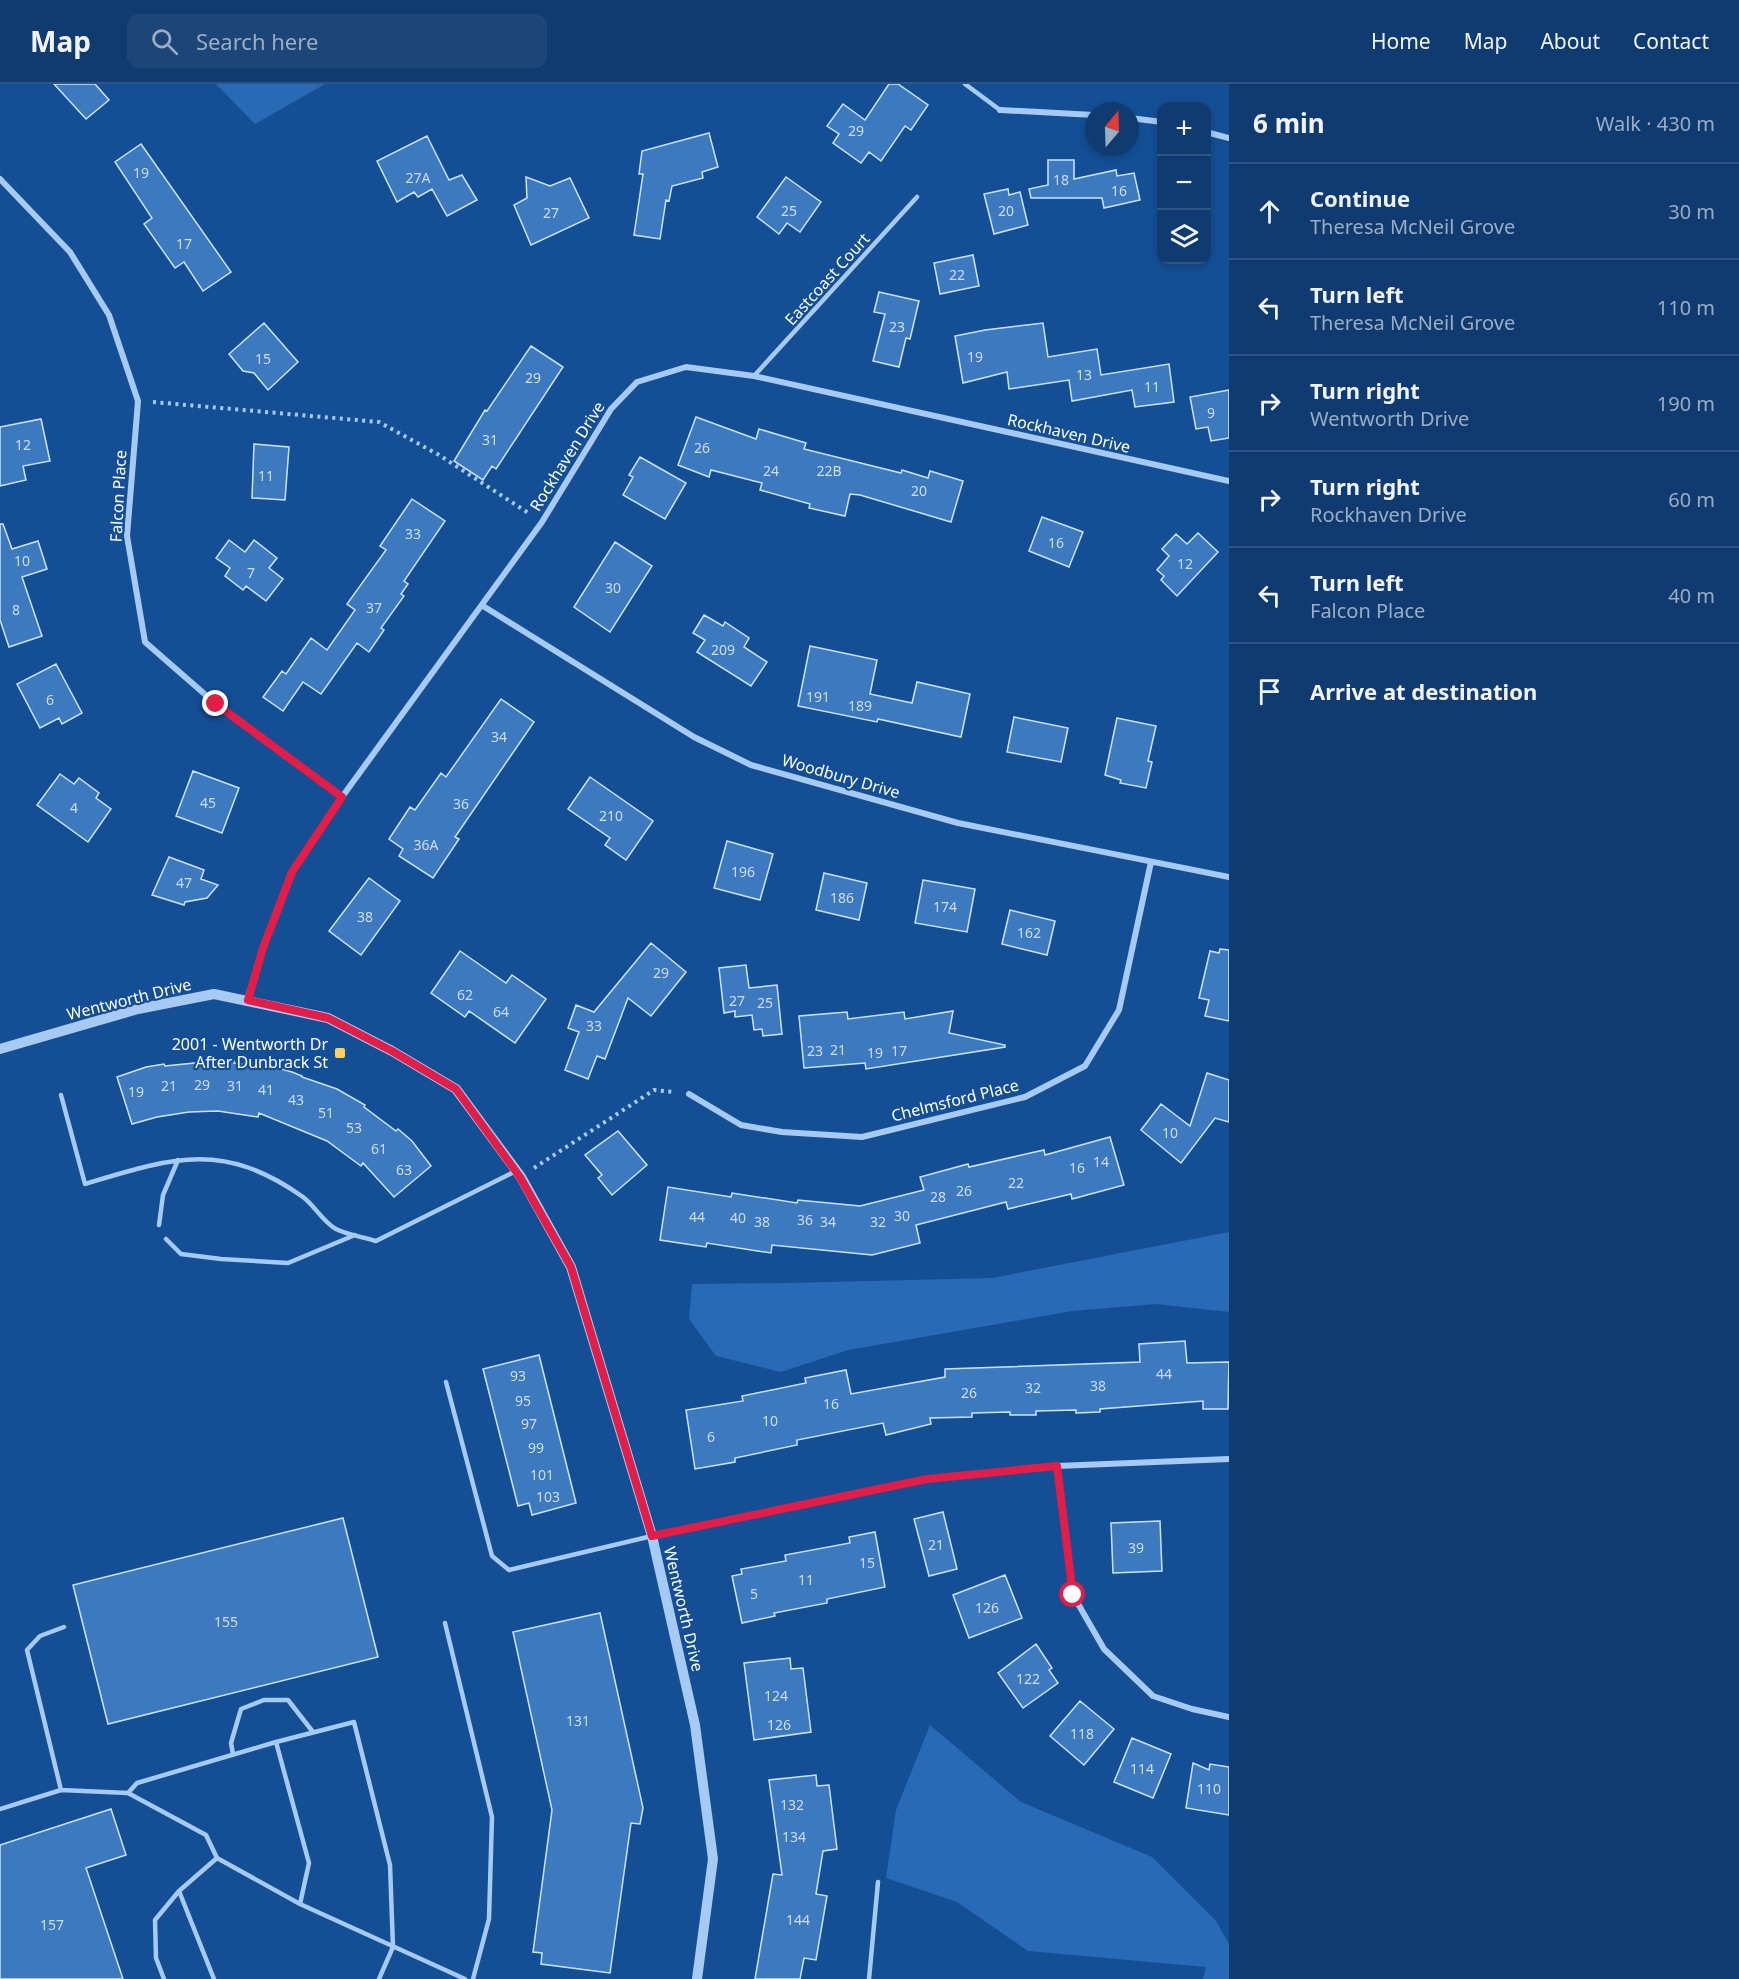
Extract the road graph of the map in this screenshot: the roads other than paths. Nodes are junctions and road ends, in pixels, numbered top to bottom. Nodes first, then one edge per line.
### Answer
1 (965, 84) edge
2 (1000, 110) joint
3 (1085, 115) edge
4 (1139, 119) edge
5 (1157, 121) edge
6 (1211, 133) edge
7 (1229, 138) edge
8 (0, 179) edge
9 (917, 197) dead end
10 (754, 376) junction
11 (1229, 482) edge
12 (483, 606) junction
13 (342, 797) junction
14 (1152, 862) junction
15 (1229, 877) edge
16 (248, 1000) junction
17 (0, 1049) edge
18 (689, 1094) road end
19 (61, 1095) dead end
20 (178, 1160) junction
21 (518, 1174) junction
22 (159, 1225) dead end
23 (355, 1235) junction
24 (166, 1239) dead end
25 (447, 1383) dead end
26 (1229, 1459) edge
27 (1057, 1466) junction
28 (652, 1536) junction
29 (445, 1623) dead end
30 (64, 1627) dead end
31 (1229, 1718) edge
32 (313, 1732) junction
33 (276, 1742) junction
34 (233, 1754) junction
35 (61, 1790) junction
36 (128, 1793) junction
37 (0, 1809) edge
38 (217, 1858) junction
39 (878, 1882) dead end
40 (179, 1891) junction
41 (300, 1904) junction
42 (393, 1947) junction
43 (452, 1976) edge
44 (164, 1979) edge
45 (214, 1979) edge
46 (379, 1979) edge
47 (465, 1979) edge
48 (473, 1979) edge
49 (697, 1979) edge
50 (868, 1979) edge

1 - 2 lane
2 - 3 street
4 - 5 street
6 - 7 street
8 - 13 street, Falcon Place
9 - 10 lane, Eastcoast Court
10 - 11 street, Rockhaven Drive
10 - 12 street, Rockhaven Drive
12 - 13 street, Rockhaven Drive
12 - 14 street, Woodbury Drive
13 - 16 street, Rockhaven Drive
14 - 15 street, Woodbury Drive
14 - 18 street, Chelmsford Place
16 - 17 street, Wentworth Drive
16 - 21 street, Wentworth Drive
19 - 20 lane
20 - 22 lane
20 - 23 lane
21 - 23 lane
21 - 28 street, Wentworth Drive
23 - 24 lane
25 - 28 lane
26 - 27 street
27 - 28 street
27 - 31 street
28 - 49 street, Wentworth Drive
29 - 48 lane
30 - 35 lane
32 - 33 lane
32 - 34 lane
32 - 42 lane
33 - 34 lane
33 - 41 lane
34 - 36 lane
35 - 36 lane
35 - 37 lane
36 - 38 lane
38 - 40 lane
38 - 41 lane
39 - 50 lane
40 - 44 lane
40 - 45 lane
41 - 42 lane
42 - 43 lane
42 - 46 lane
43 - 47 lane

